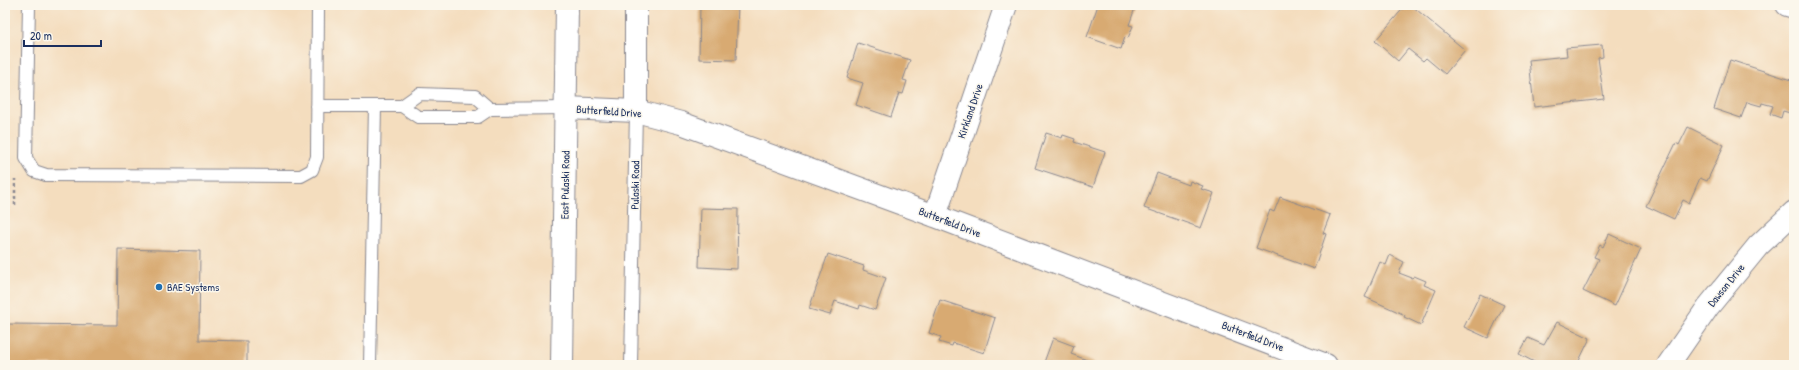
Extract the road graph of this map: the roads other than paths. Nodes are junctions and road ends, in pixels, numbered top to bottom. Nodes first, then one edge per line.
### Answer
1 (29, 5) edge
2 (318, 5) edge
3 (567, 5) edge
4 (636, 5) edge
5 (1006, 5) edge
6 (1787, 5) edge
7 (1794, 7) edge
8 (317, 106) junction
9 (375, 106) junction
10 (402, 106) junction
11 (566, 108) junction
12 (490, 109) junction
13 (636, 111) junction
14 (1794, 212) edge
15 (935, 216) junction
16 (370, 365) edge
17 (562, 365) edge
18 (632, 365) edge
19 (1326, 365) edge
20 (1668, 365) edge

1 - 8 lane
2 - 8 lane
3 - 11 street, East Pulaski Road
4 - 13 street, Pulaski Road
5 - 15 street, Kirkland Drive
6 - 7 street
8 - 9 lane
9 - 10 lane
9 - 16 lane
10 - 12 lane
10 - 12 lane
11 - 12 lane
11 - 13 street, Butterfield Drive
11 - 17 street, East Pulaski Road
13 - 15 street, Butterfield Drive
13 - 18 lane, Pulaski Road
14 - 20 street, Dawson Drive
15 - 19 street, Butterfield Drive

